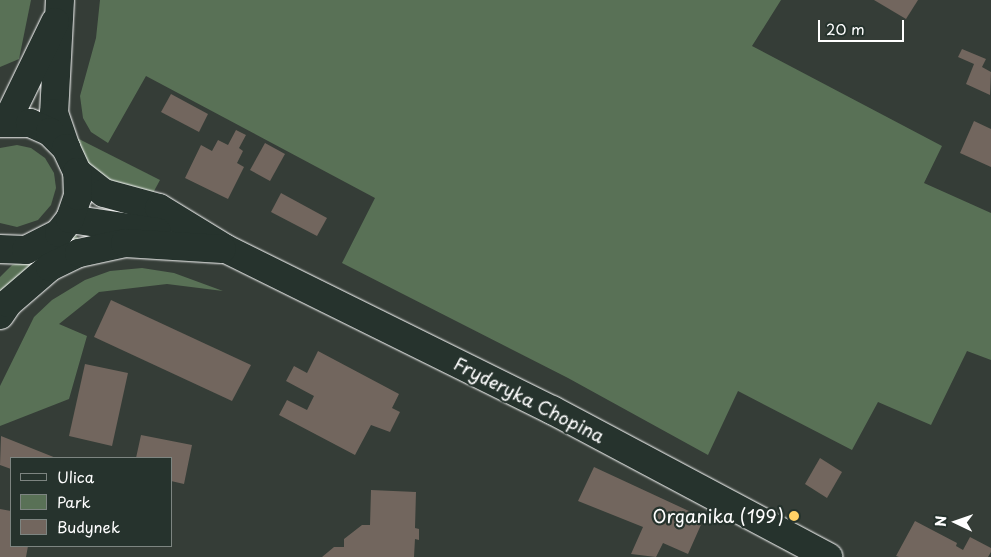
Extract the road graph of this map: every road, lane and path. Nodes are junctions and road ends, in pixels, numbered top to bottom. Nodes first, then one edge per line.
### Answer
1 (59, 8) edge
2 (4, 122) edge
3 (72, 160) junction
4 (70, 219) junction
5 (226, 249) junction
6 (3, 254) edge
7 (0, 315) edge
8 (828, 557) edge

1 - 2 main road, Fryderyka Chopina
1 - 3 main road, Fryderyka Chopina
2 - 3 main road, Fryderyka Chopina
3 - 4 main road
3 - 5 main road, Fryderyka Chopina
4 - 5 main road, Fryderyka Chopina
4 - 6 main road
5 - 7 main road
5 - 8 main road, Fryderyka Chopina

